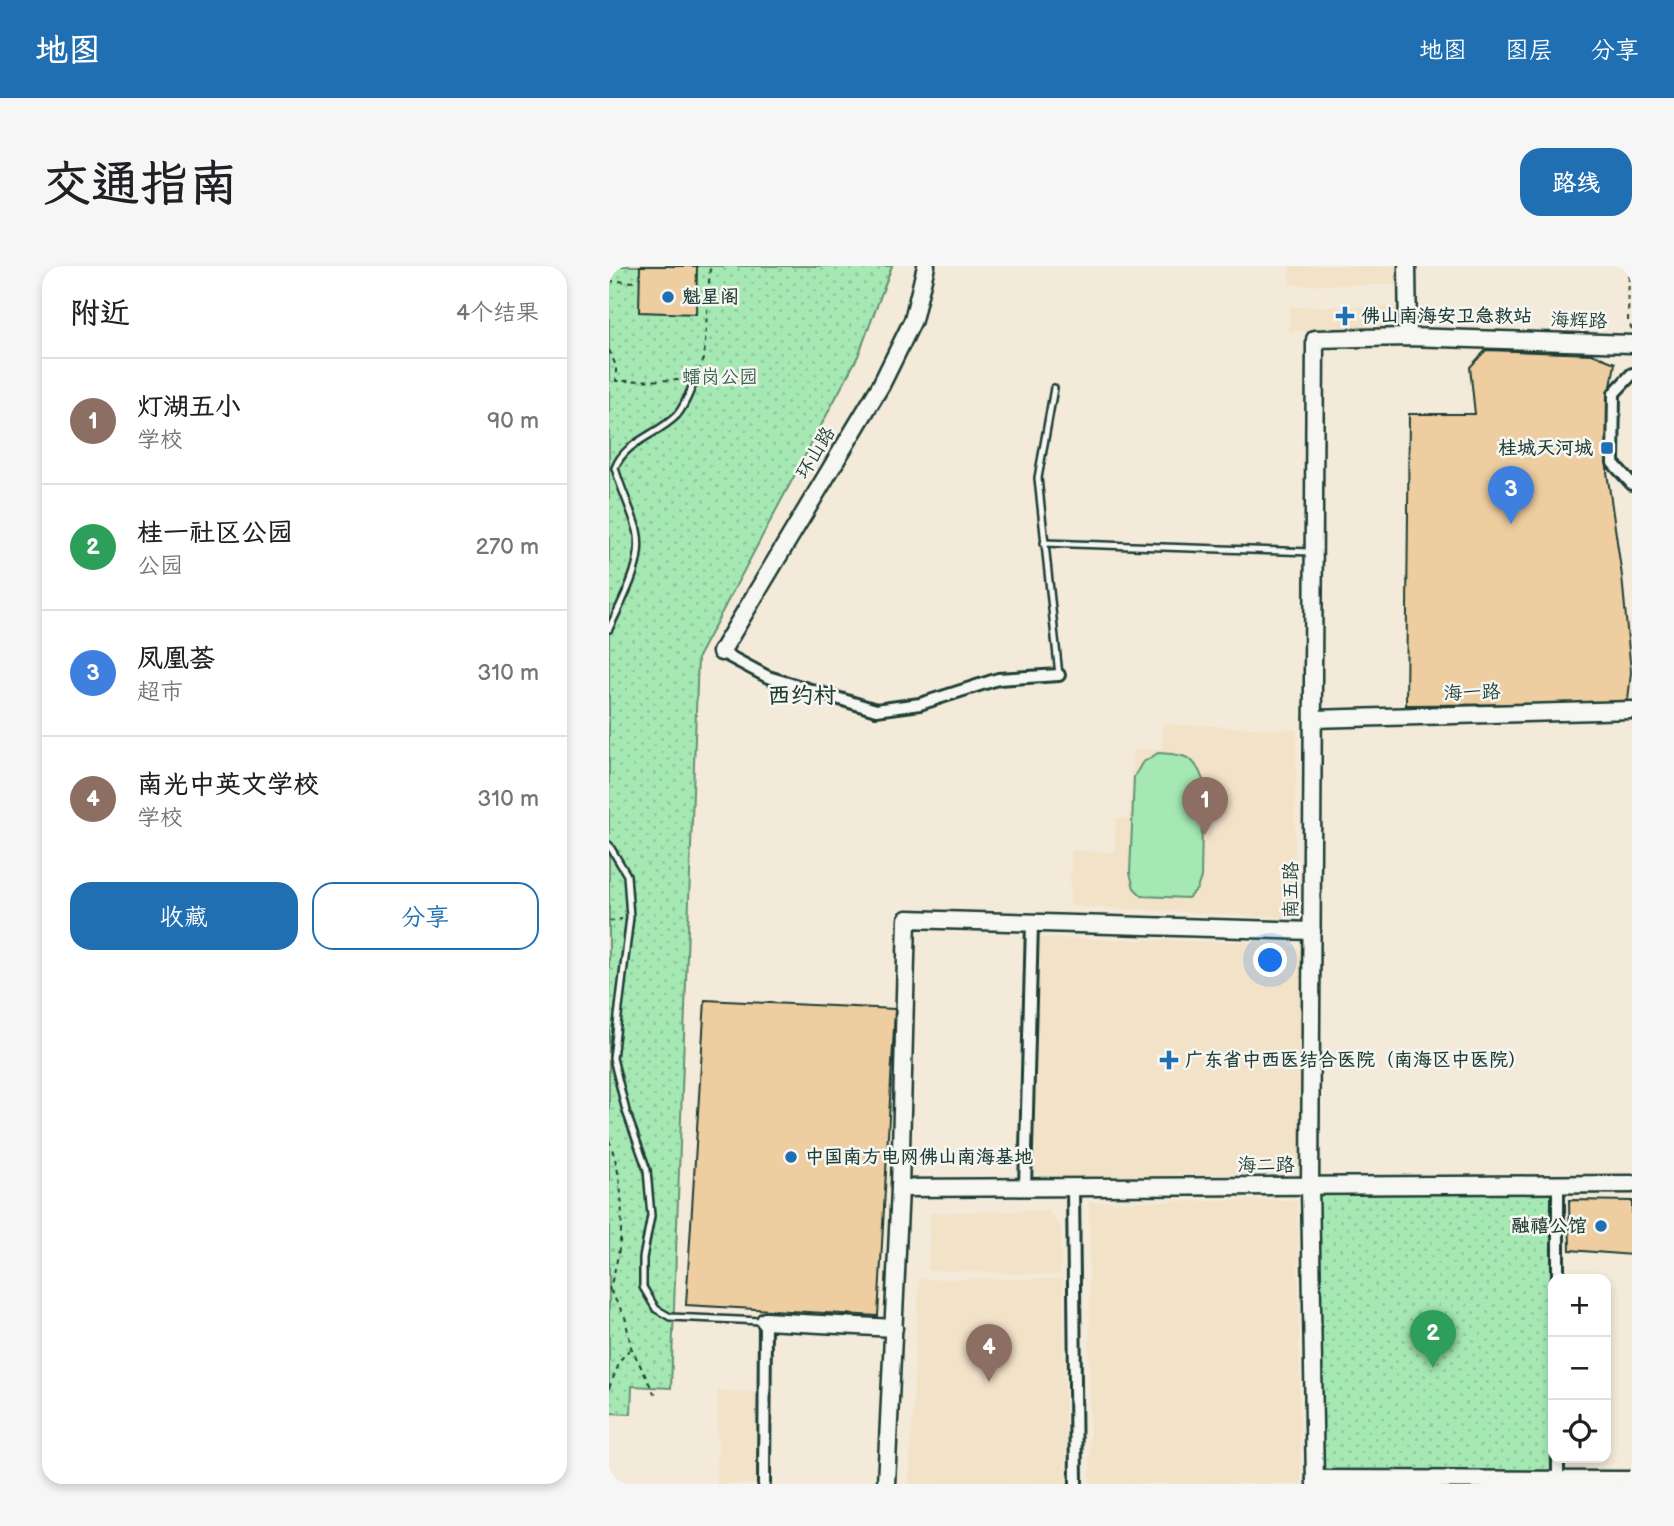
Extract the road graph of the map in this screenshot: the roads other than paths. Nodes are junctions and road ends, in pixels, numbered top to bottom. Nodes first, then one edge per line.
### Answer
1 (926, 266) edge
2 (1407, 266) edge
3 (1408, 337) junction
4 (1315, 339) joint
5 (1632, 344) edge
6 (1632, 374) edge
7 (695, 380) road end
8 (1054, 388) dead end
9 (1632, 484) edge
10 (1044, 543) junction
11 (1314, 552) junction
12 (609, 629) edge
13 (721, 652) joint
14 (1059, 675) joint
15 (1632, 710) edge
16 (1313, 719) junction
17 (609, 845) edge
18 (1031, 924) junction
19 (1312, 931) junction
20 (1558, 1184) junction
21 (1632, 1184) edge
22 (1310, 1186) junction
23 (1025, 1187) junction
24 (1073, 1187) junction
25 (900, 1188) junction
26 (1558, 1274) edge
27 (765, 1321) junction
28 (894, 1328) junction
29 (1558, 1463) edge
30 (1558, 1479) junction
31 (1632, 1480) edge
32 (1315, 1482) edge
33 (764, 1484) edge
34 (887, 1484) edge
35 (1076, 1484) edge

1 - 13 street, 环山路
2 - 3 street
3 - 4 street, 海辉路
3 - 5 street, 海辉路
4 - 11 street, 南五路
6 - 9 street
7 - 12 lane
8 - 10 lane
10 - 11 lane
10 - 14 lane
11 - 16 street, 南五路
13 - 14 street
15 - 16 street, 海一路
16 - 19 street, 南五路
17 - 27 lane
18 - 19 street
18 - 23 street
18 - 25 street
19 - 22 street, 南五路
20 - 21 street, 海二路
20 - 22 street, 海二路
20 - 26 street
22 - 24 street, 海二路
22 - 32 street, 南五路
23 - 24 street, 海二路
23 - 25 street, 海二路
24 - 35 street
25 - 28 street
27 - 28 street
27 - 33 street
28 - 34 street
29 - 30 street
30 - 31 street
30 - 32 street

